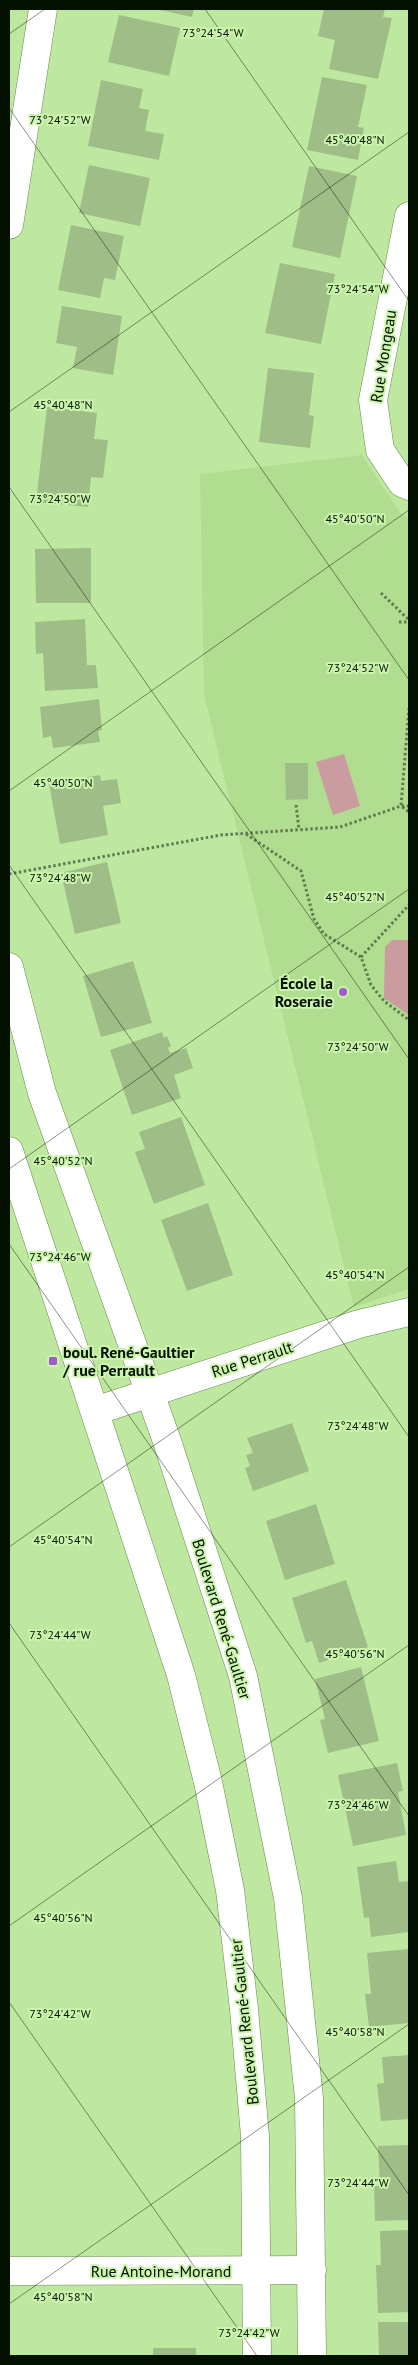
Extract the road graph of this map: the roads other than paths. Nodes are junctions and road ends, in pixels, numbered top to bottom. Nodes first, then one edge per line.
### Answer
1 (43, 9) edge
2 (409, 216) edge
3 (9, 225) edge
4 (409, 486) edge
5 (9, 967) edge
6 (9, 1151) edge
7 (409, 1312) edge
8 (150, 1393) junction
9 (95, 1411) junction
10 (312, 2270) junction
11 (9, 2271) edge
12 (257, 2271) junction
13 (257, 2356) edge
14 (312, 2356) edge

1 - 3 street
2 - 4 street, Rue Mongeau
5 - 8 street, Boulevard René-Gaultier
6 - 9 street, Boulevard René-Gaultier
7 - 8 street, Rue Perrault
8 - 9 street, Rue Perrault
8 - 10 street, Boulevard René-Gaultier
9 - 12 street, Boulevard René-Gaultier
10 - 12 street, Rue Antoine-Morand
10 - 14 street, Boulevard René-Gaultier
11 - 12 street, Rue Antoine-Morand
12 - 13 street, Boulevard René-Gaultier

